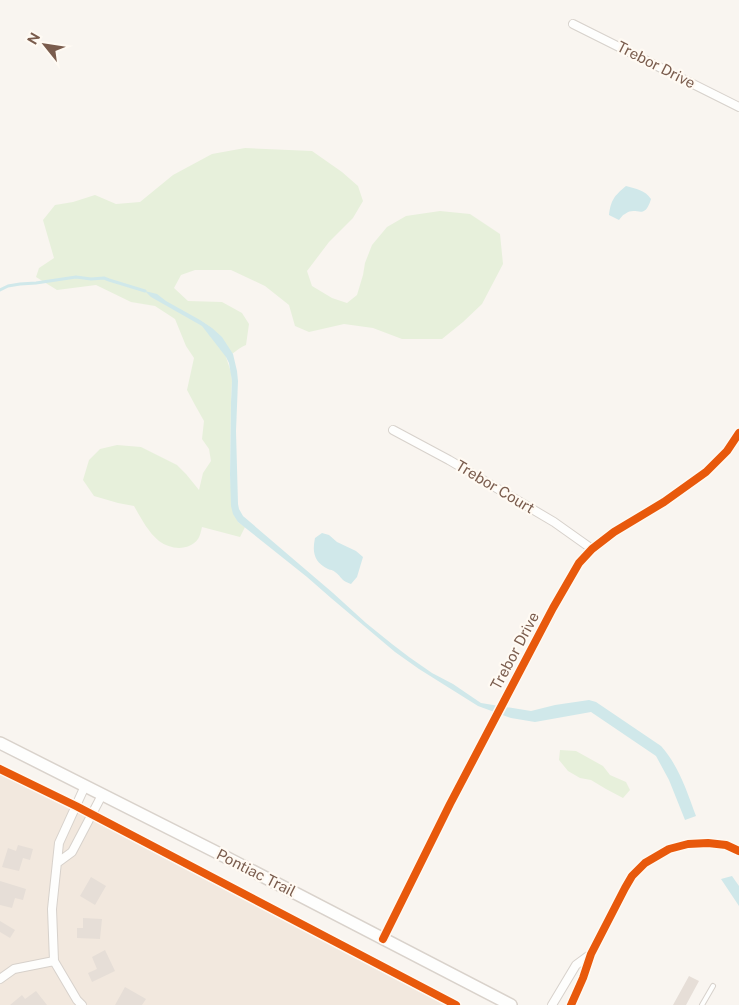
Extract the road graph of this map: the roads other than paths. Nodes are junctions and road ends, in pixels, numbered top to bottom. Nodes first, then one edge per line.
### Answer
1 (573, 24) dead end
2 (739, 107) edge
3 (393, 430) dead end
4 (739, 433) edge
5 (592, 549) junction
6 (0, 743) edge
7 (85, 786) junction
8 (102, 795) junction
9 (739, 851) edge
10 (57, 863) junction
11 (383, 939) junction
12 (591, 954) junction
13 (54, 961) junction
14 (0, 979) edge
15 (713, 986) dead end
16 (82, 1005) edge
17 (511, 1005) edge
18 (552, 1005) edge
19 (571, 1005) edge
20 (702, 1005) edge

1 - 2 street, Trebor Drive
3 - 5 street, Trebor Court
4 - 5 street, Trebor Drive
5 - 11 street, Trebor Drive
6 - 7 main road, Pontiac Trail
7 - 8 main road, Pontiac Trail
7 - 10 street
8 - 10 street
8 - 11 main road, Pontiac Trail
9 - 12 street
10 - 13 street
11 - 17 main road, Pontiac Trail
12 - 18 street
12 - 19 street
13 - 14 street
13 - 16 street
15 - 20 lane

